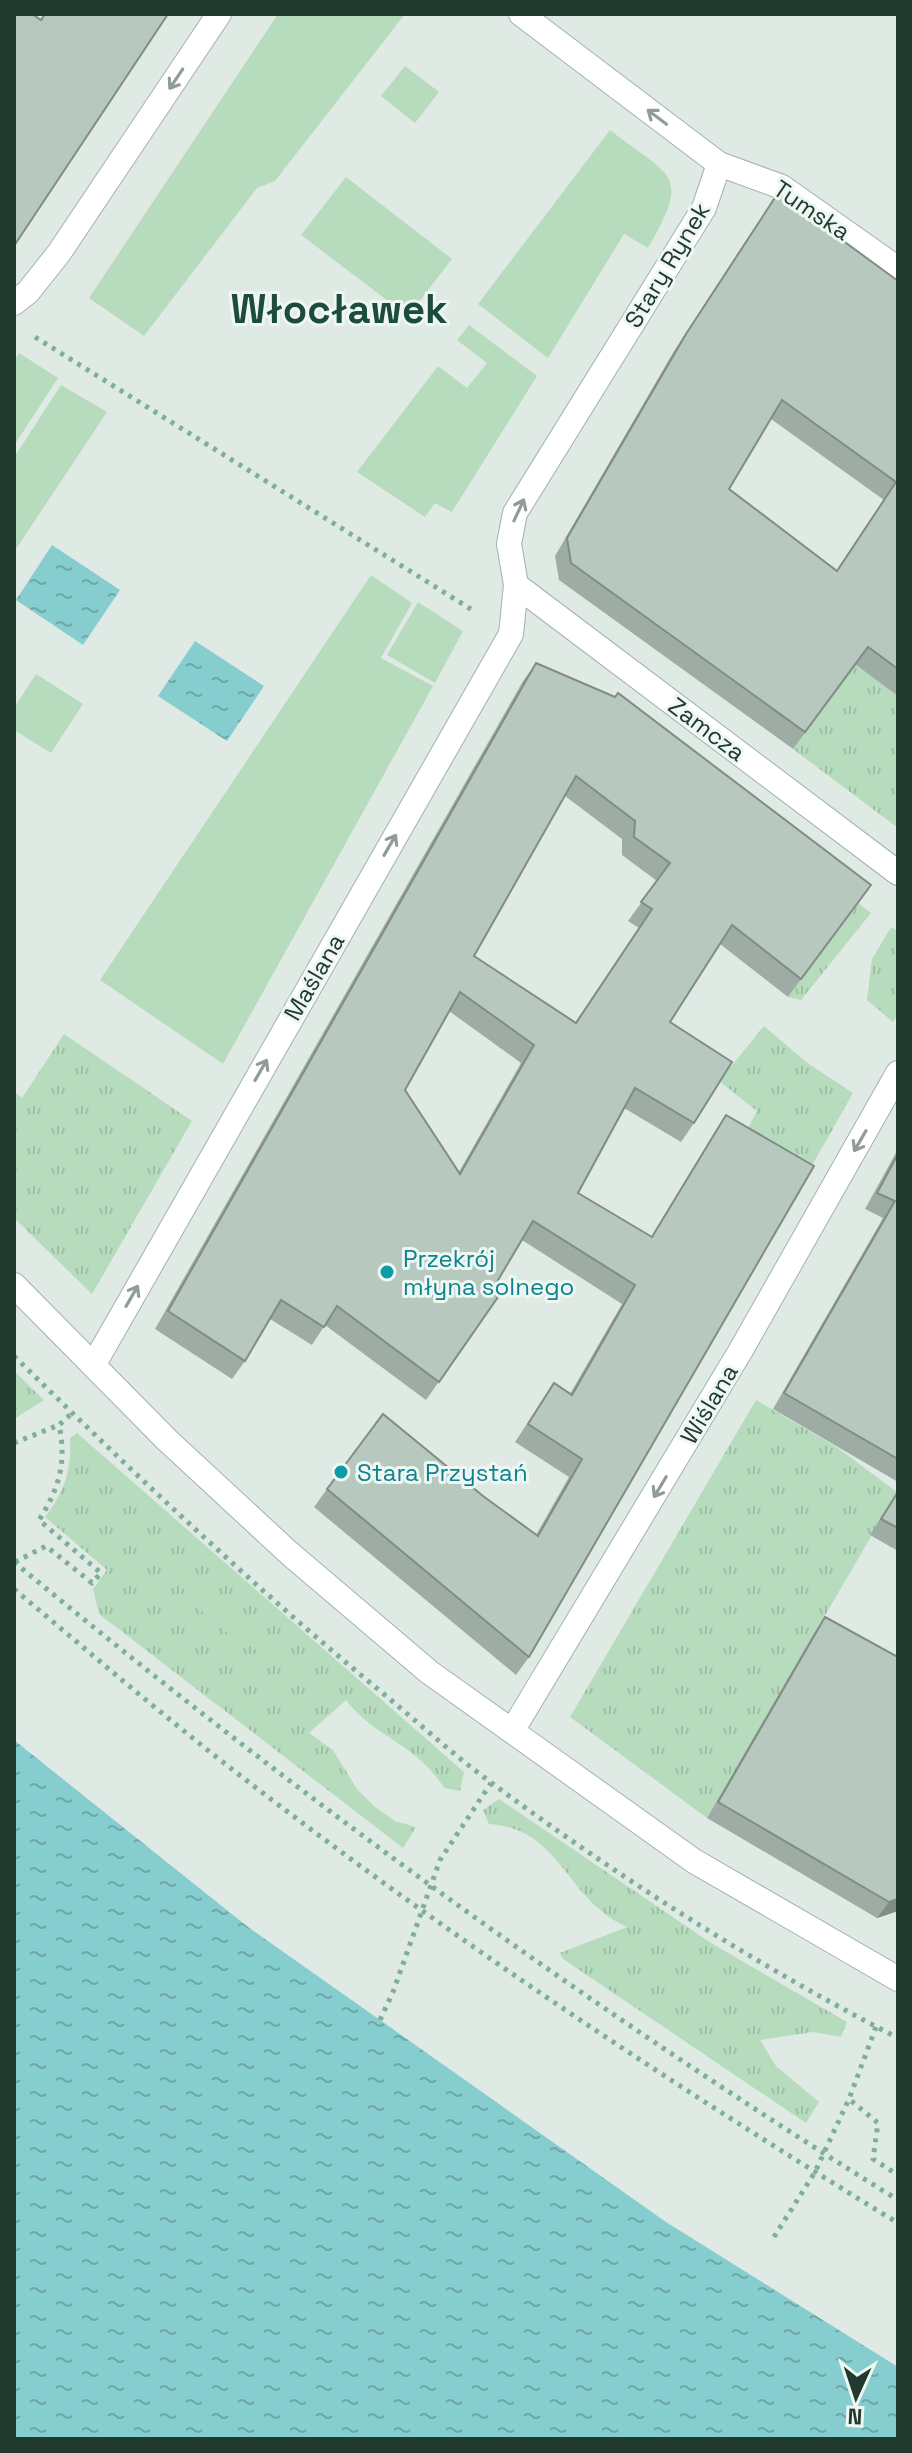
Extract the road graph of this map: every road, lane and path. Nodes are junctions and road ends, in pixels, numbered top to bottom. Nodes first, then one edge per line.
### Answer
1 (219, 14) edge
2 (522, 15) edge
3 (719, 164) junction
4 (898, 269) edge
5 (19, 293) edge
6 (27, 332) dead end
7 (516, 585) junction
8 (511, 634) junction
9 (898, 873) edge
10 (898, 1073) edge
11 (14, 1285) edge
12 (94, 1364) junction
13 (72, 1413) dead end
14 (59, 1425) junction
15 (14, 1443) edge
16 (14, 1562) edge
17 (14, 1589) edge
18 (512, 1731) junction
19 (491, 1783) dead end
20 (430, 1886) junction
21 (423, 1909) junction
22 (898, 1979) edge
23 (380, 2020) dead end
24 (876, 2027) dead end
25 (849, 2099) junction
26 (824, 2153) junction
27 (815, 2172) junction
28 (898, 2175) edge
29 (898, 2200) edge
30 (898, 2223) edge
31 (774, 2237) dead end

1 -> 5 street
3 -> 2 street
3 - 4 street, Tumska
7 -> 3 street, Stary Rynek
6 - 8 path
7 - 8 street, Maślana
7 - 9 street, Zamcza
12 -> 8 street, Maślana
10 -> 18 street, Wiślana
11 - 12 street
12 - 18 street
13 - 14 path
14 - 15 path
14 - 16 path
16 - 20 path
17 - 21 path
18 - 22 street
19 - 20 path
20 - 21 path
20 - 26 path
21 - 23 path
21 - 27 path
24 - 25 path
25 - 26 path
25 - 28 path
26 - 27 path
26 - 29 path
27 - 30 path
27 - 31 path

